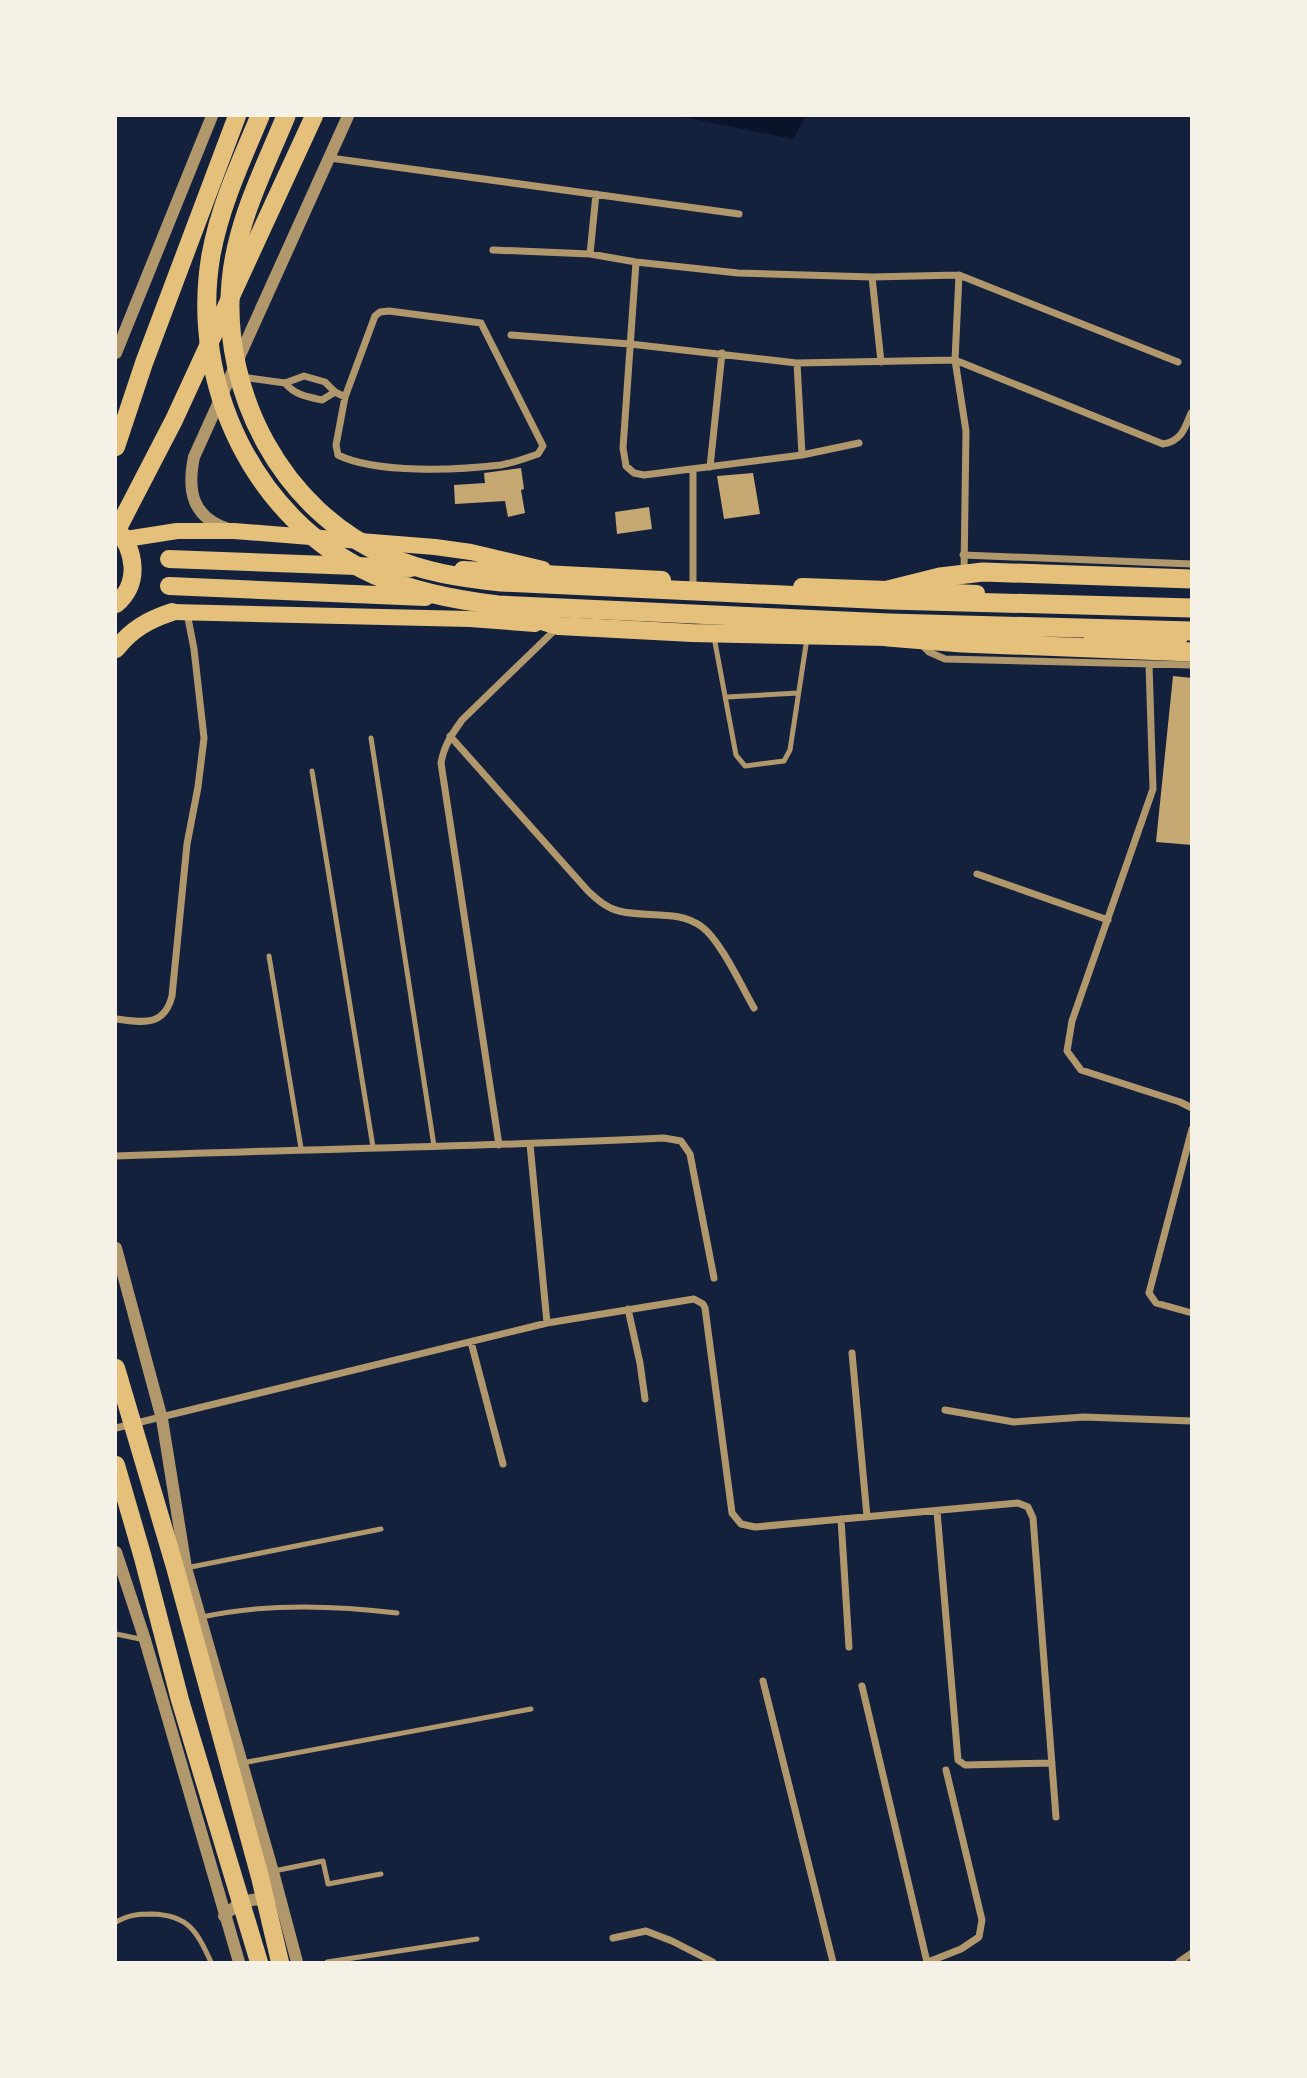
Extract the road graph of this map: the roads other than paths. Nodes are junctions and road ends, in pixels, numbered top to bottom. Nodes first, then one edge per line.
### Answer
1 (212, 116) edge
2 (237, 116) edge
3 (260, 116) edge
4 (286, 116) edge
5 (314, 116) edge
6 (348, 116) edge
7 (330, 158) junction
8 (596, 194) junction
9 (739, 214) dead end
10 (493, 250) dead end
11 (590, 254) junction
12 (636, 262) junction
13 (959, 275) junction
14 (872, 277) junction
15 (511, 335) dead end
16 (630, 344) junction
17 (116, 353) edge
18 (722, 353) junction
19 (956, 360) junction
20 (881, 362) junction
21 (1178, 362) dead end
22 (797, 363) junction
23 (230, 376) junction
24 (285, 383) junction
25 (335, 392) junction
26 (345, 397) junction
27 (1191, 413) edge
28 (859, 443) dead end
29 (116, 447) edge
30 (802, 456) junction
31 (710, 467) junction
32 (693, 469) junction
33 (234, 531) junction
34 (119, 532) edge
35 (169, 559) dead end
36 (963, 564) junction
37 (1192, 564) edge
38 (562, 573) junction
39 (1192, 579) edge
40 (693, 582) junction
41 (169, 586) dead end
42 (888, 590) junction
43 (1192, 600) edge
44 (116, 604) edge
45 (1192, 608) edge
46 (179, 612) junction
47 (559, 626) junction
48 (1192, 631) edge
49 (713, 634) junction
50 (807, 635) junction
51 (888, 637) junction
52 (1192, 640) edge
53 (918, 641) junction
54 (116, 649) edge
55 (1192, 652) edge
56 (1149, 664) junction
57 (1192, 665) edge
58 (799, 694) junction
59 (727, 697) junction
60 (450, 736) junction
61 (370, 738) dead end
62 (312, 771) dead end
63 (977, 874) dead end
64 (1108, 920) junction
65 (269, 956) dead end
66 (754, 1008) dead end
67 (116, 1019) edge
68 (1192, 1108) edge
69 (1192, 1129) edge
70 (530, 1144) junction
71 (499, 1145) junction
72 (435, 1146) junction
73 (373, 1147) junction
74 (301, 1149) junction
75 (116, 1156) edge
76 (116, 1248) edge
77 (714, 1278) dead end
78 (628, 1309) junction
79 (1192, 1313) edge
80 (547, 1323) junction
81 (471, 1342) junction
82 (852, 1353) dead end
83 (116, 1368) edge
84 (645, 1399) dead end
85 (945, 1410) dead end
86 (162, 1419) junction
87 (1192, 1421) edge
88 (116, 1428) edge
89 (503, 1464) dead end
90 (116, 1465) edge
91 (937, 1511) junction
92 (867, 1517) junction
93 (841, 1519) junction
94 (381, 1529) dead end
95 (116, 1552) edge
96 (186, 1568) junction
97 (397, 1613) dead end
98 (200, 1617) junction
99 (116, 1634) edge
100 (145, 1640) junction
101 (849, 1647) dead end
102 (763, 1681) dead end
103 (862, 1686) dead end
104 (531, 1709) dead end
105 (242, 1763) junction
106 (1052, 1763) junction
107 (946, 1770) dead end
108 (1056, 1817) dead end
109 (273, 1872) junction
110 (381, 1874) dead end
111 (281, 1902) junction
112 (224, 1916) junction
113 (116, 1922) edge
114 (613, 1938) dead end
115 (477, 1939) dead end
116 (1192, 1953) edge
117 (211, 1962) edge
118 (239, 1962) edge
119 (258, 1962) edge
120 (280, 1962) edge
121 (297, 1962) edge
122 (327, 1962) edge
123 (713, 1962) edge
124 (833, 1962) edge
125 (927, 1962) edge
126 (1179, 1962) edge

1 - 17 street
2 - 29 highway
3 - 48 highway
4 - 45 highway
5 - 34 highway
6 - 7 street
7 - 8 street
7 - 23 street
8 - 9 street
8 - 11 street
10 - 11 street
11 - 12 street
12 - 14 street
12 - 16 street
13 - 14 street
13 - 19 street
13 - 21 street
14 - 20 street
15 - 16 street
16 - 18 street
16 - 32 street
18 - 22 street
18 - 31 street
19 - 20 street
19 - 27 street
19 - 36 street
20 - 22 street
22 - 30 street
23 - 24 street
23 - 33 street
24 - 25 street
24 - 25 street
25 - 26 street
26 - 26 street
28 - 30 street
30 - 31 street
31 - 32 street
32 - 40 street
33 - 34 main road
33 - 38 main road
34 - 44 highway
35 - 38 highway
36 - 37 street
36 - 39 highway
36 - 42 highway
38 - 40 highway
40 - 42 highway
41 - 47 highway
42 - 43 main road
46 - 47 main road
46 - 54 highway
46 - 67 street
47 - 49 highway
47 - 60 street
49 - 50 highway
49 - 59 lane
50 - 51 highway
50 - 58 lane
51 - 52 main road
51 - 53 highway
53 - 55 highway
53 - 56 street
56 - 57 street
56 - 64 street
58 - 59 lane
58 - 59 lane
60 - 66 street
60 - 71 street
61 - 72 lane
62 - 73 lane
63 - 64 street
64 - 68 street
65 - 74 lane
69 - 79 street
70 - 71 street
70 - 77 street
70 - 80 street
71 - 72 street
72 - 73 street
73 - 74 street
74 - 75 street
76 - 86 street
78 - 80 street
78 - 84 street
78 - 93 street
80 - 81 street
81 - 86 street
81 - 89 street
82 - 92 street
83 - 120 highway
85 - 87 street
86 - 88 street
86 - 96 street
90 - 119 highway
91 - 92 street
91 - 106 street
91 - 106 street
92 - 93 street
93 - 101 street
94 - 96 lane
95 - 100 street
96 - 98 street
97 - 98 lane
98 - 105 street
99 - 100 lane
100 - 112 street
102 - 124 street
103 - 125 street
104 - 105 lane
105 - 109 street
106 - 108 street
107 - 125 street
109 - 110 lane
109 - 111 street
111 - 112 street
111 - 121 street
112 - 118 street
113 - 117 lane
114 - 123 street
115 - 122 lane
116 - 126 street

